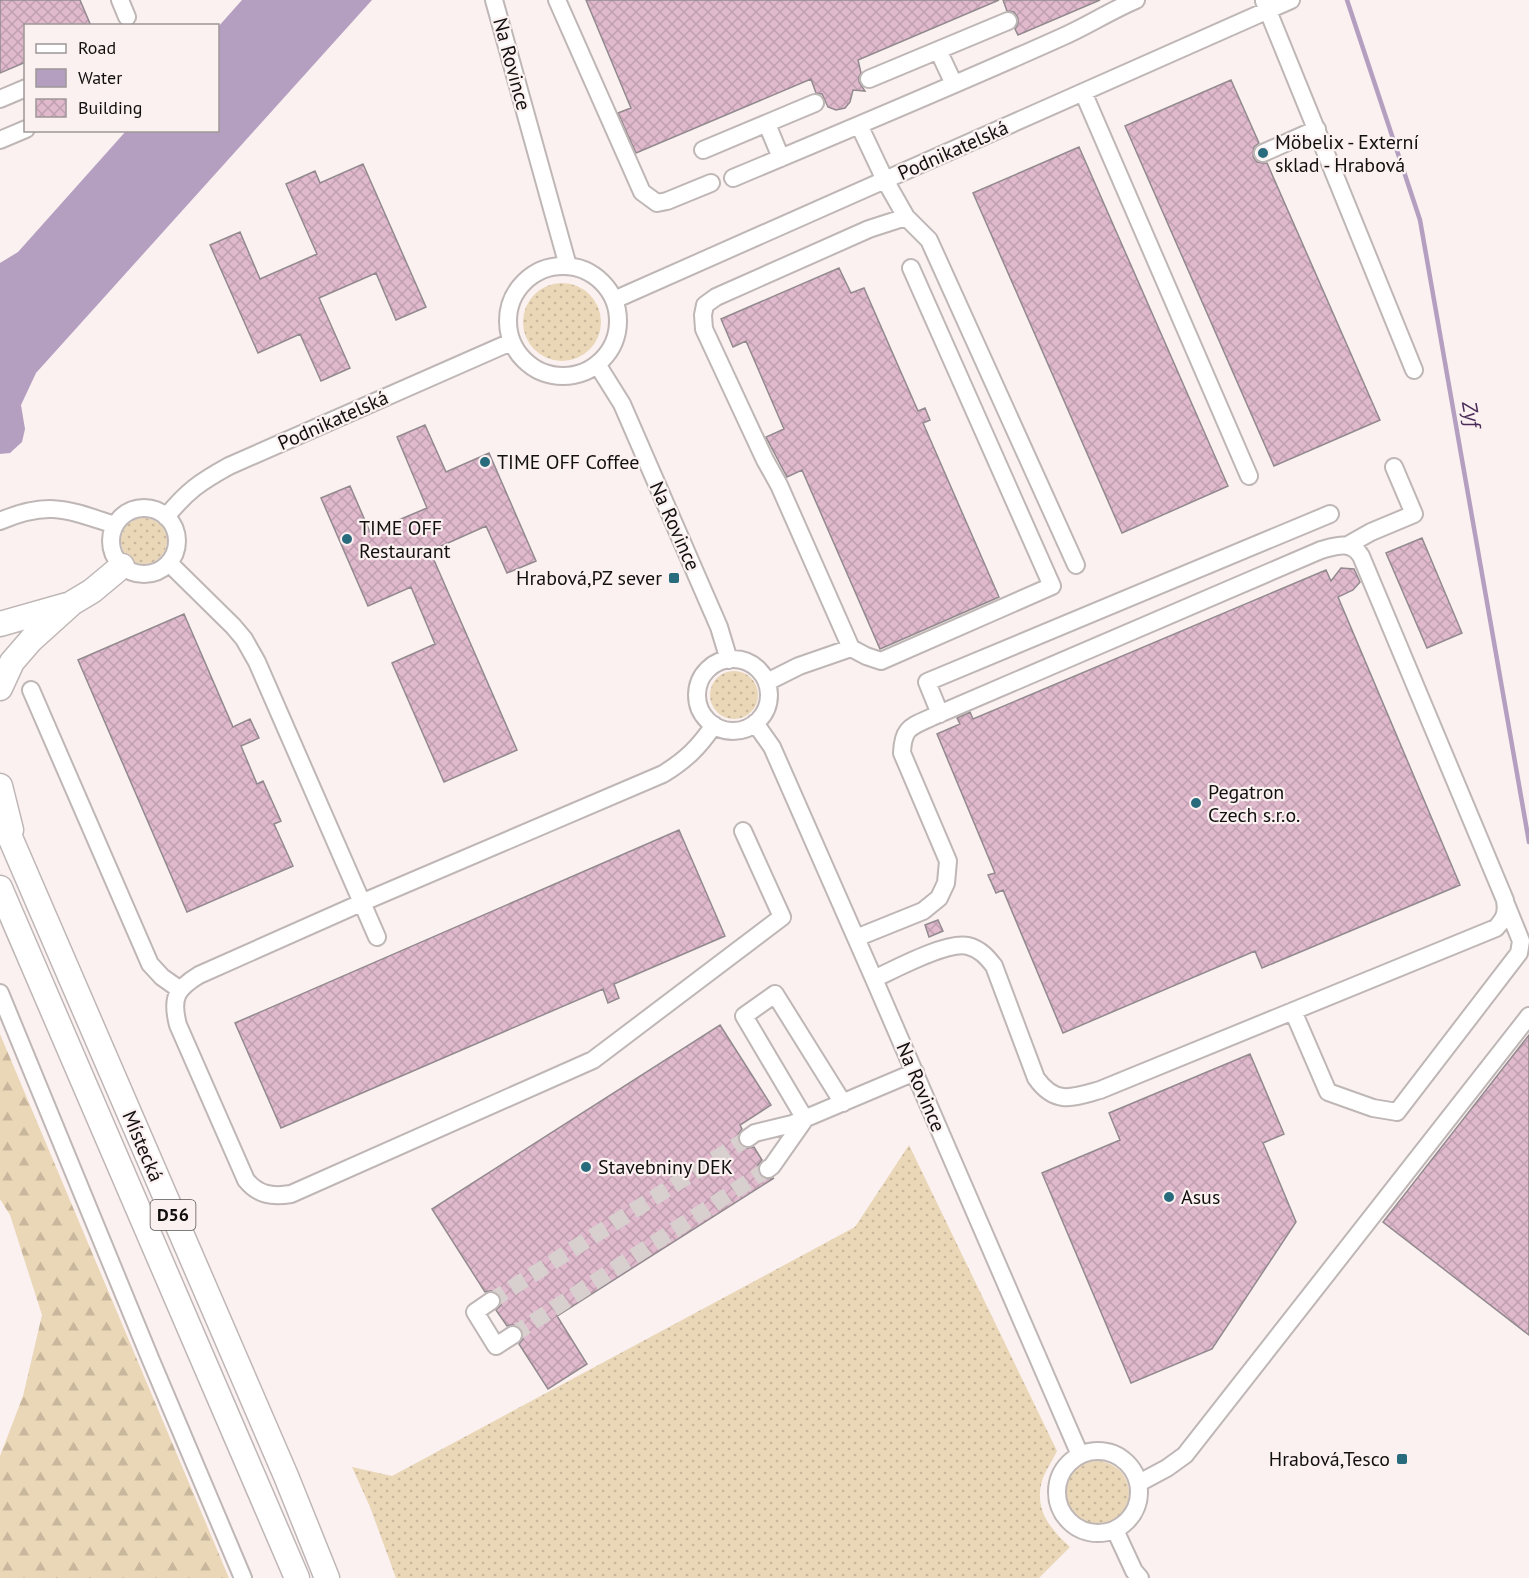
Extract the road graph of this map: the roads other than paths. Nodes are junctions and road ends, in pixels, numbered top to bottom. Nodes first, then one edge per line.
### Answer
1 (120, 0) edge
2 (494, 0) edge
3 (557, 0) edge
4 (1136, 0) edge
5 (1291, 0) edge
6 (1266, 5) edge
7 (128, 17) dead end
8 (1008, 21) dead end
9 (938, 50) junction
10 (869, 79) dead end
11 (954, 84) junction
12 (24, 89) edge
13 (1083, 92) junction
14 (0, 99) edge
15 (815, 103) dead end
16 (767, 124) junction
17 (860, 125) junction
18 (1317, 129) junction
19 (24, 130) edge
20 (0, 140) edge
21 (703, 150) dead end
22 (1263, 153) dead end
23 (781, 158) junction
24 (733, 178) dead end
25 (885, 180) junction
26 (711, 183) dead end
27 (906, 217) junction
28 (568, 266) junction
29 (911, 268) dead end
30 (614, 300) junction
31 (512, 342) junction
32 (597, 364) junction
33 (1414, 370) dead end
34 (1394, 467) dead end
35 (1249, 476) dead end
36 (1330, 514) dead end
37 (166, 517) junction
38 (0, 521) edge
39 (115, 525) junction
40 (1348, 546) junction
41 (169, 563) junction
42 (1076, 565) dead end
43 (122, 566) junction
44 (72, 603) junction
45 (0, 624) edge
46 (851, 648) junction
47 (729, 660) junction
48 (767, 681) junction
49 (0, 688) edge
50 (31, 690) dead end
51 (940, 714) junction
52 (755, 723) junction
53 (714, 725) junction
54 (0, 786) edge
55 (0, 814) edge
56 (743, 831) dead end
57 (16, 852) junction
58 (0, 888) edge
59 (1505, 900) junction
60 (361, 903) junction
61 (377, 937) dead end
62 (856, 938) junction
63 (874, 979) junction
64 (179, 989) junction
65 (0, 993) edge
66 (1293, 1011) junction
67 (1529, 1016) edge
68 (915, 1072) junction
69 (843, 1103) junction
70 (805, 1119) junction
71 (748, 1138) tunnel mouth
72 (768, 1169) tunnel mouth
73 (491, 1301) tunnel mouth
74 (513, 1335) tunnel mouth
75 (1080, 1455) junction
76 (1139, 1483) junction
77 (1115, 1530) junction
78 (243, 1578) edge
79 (297, 1578) edge
80 (327, 1578) edge
81 (1140, 1578) edge

1 - 7 street
2 - 28 street, Na Rovince
3 - 26 street
4 - 11 street
5 - 6 street, Podnikatelská
6 - 13 street, Podnikatelská
6 - 18 street
8 - 9 street
9 - 10 street
9 - 11 street
11 - 17 street
12 - 14 street
13 - 25 street, Podnikatelská
13 - 35 street
15 - 16 street
16 - 21 street
16 - 23 street
17 - 23 street
17 - 25 street
18 - 22 street
18 - 33 street
19 - 20 street
23 - 24 street
25 - 27 street
25 - 30 street, Podnikatelská
27 - 42 street
27 - 46 street
28 - 30 street
28 - 31 street
29 - 46 street
30 - 32 street
31 - 32 street
31 - 37 street, Podnikatelská
32 - 47 street, Na Rovince
34 - 40 street
36 - 51 street
37 - 39 street
37 - 41 street
38 - 39 street
39 - 43 street
40 - 51 street
40 - 59 street
41 - 43 street
41 - 60 street
43 - 44 highway
44 - 45 highway
44 - 49 highway
46 - 48 street
47 - 48 street
47 - 53 street
48 - 52 street
50 - 64 street
51 - 62 street
52 - 53 street
52 - 62 street, Na Rovince
53 - 60 street
54 - 57 highway
55 - 57 highway, Místecká / D56
56 - 64 street
57 - 80 highway, Místecká / D56
58 - 79 highway, Místecká / D56
59 - 66 street
59 - 66 street
60 - 61 street
60 - 64 street
62 - 63 street, Na Rovince
63 - 66 street
63 - 68 street, Na Rovince
65 - 78 street
67 - 76 street
68 - 69 street
68 - 75 street, Na Rovince
69 - 70 street
69 - 70 street
70 - 71 street
70 - 72 street
73 - 74 street
75 - 76 street
75 - 77 street
76 - 77 street
77 - 81 street

